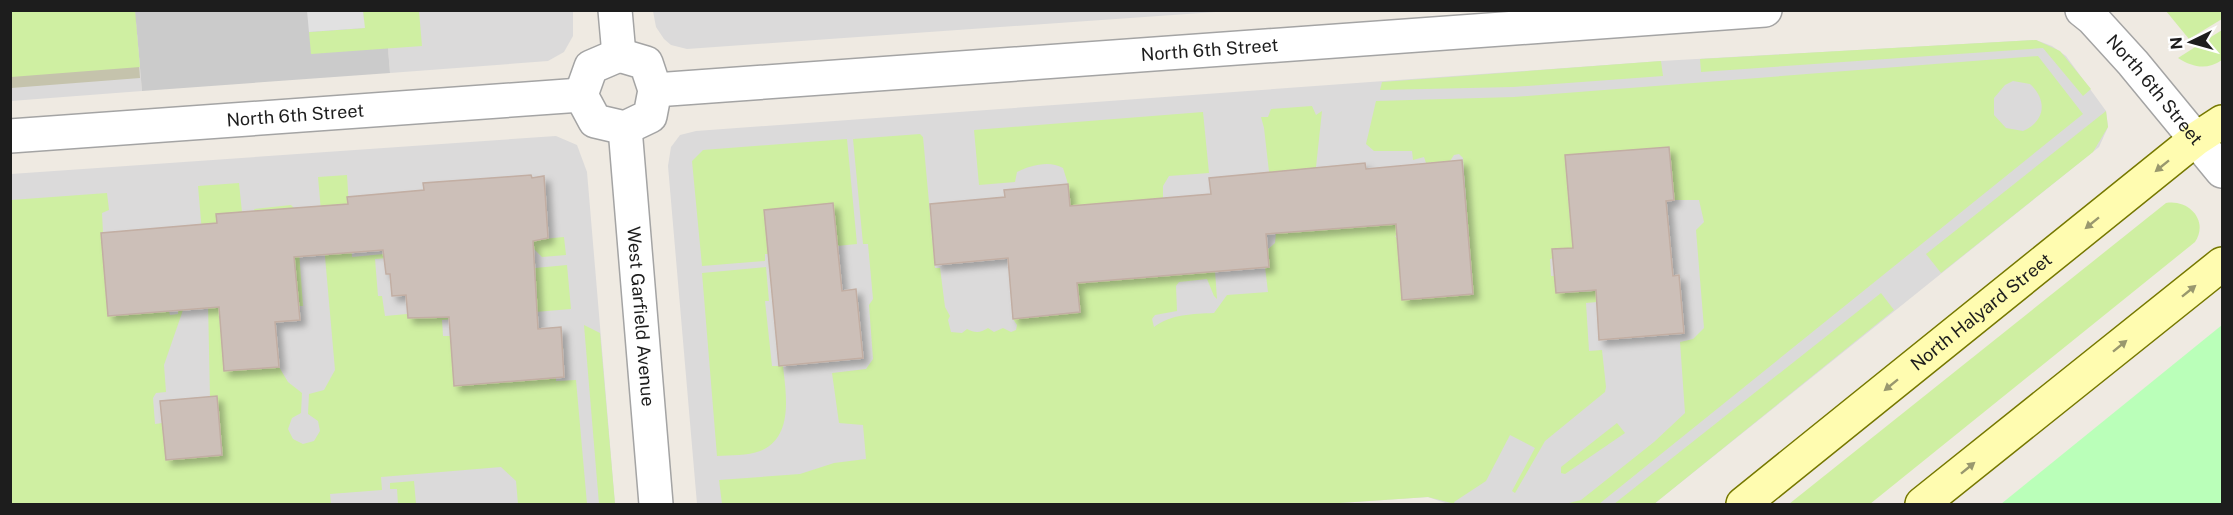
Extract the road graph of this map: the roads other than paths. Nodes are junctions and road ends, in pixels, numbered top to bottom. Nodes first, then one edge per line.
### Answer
1 (615, 10) edge
2 (1765, 10) edge
3 (2083, 11) edge
4 (619, 55) junction
5 (655, 90) junction
6 (581, 95) junction
7 (625, 128) junction
8 (2209, 130) edge
9 (10, 136) edge
10 (2223, 171) edge
11 (2223, 264) edge
12 (656, 504) edge
13 (1743, 504) edge
14 (1922, 504) edge

1 - 4 street
2 - 5 street, North 6th Street
3 - 8 street, North 6th Street
4 - 5 street
4 - 6 street
5 - 7 street
6 - 7 street
6 - 9 street, North 6th Street
7 - 12 street, West Garfield Avenue
8 - 10 street, North 6th Street
8 -> 13 main road, North Halyard Street
14 -> 11 main road

